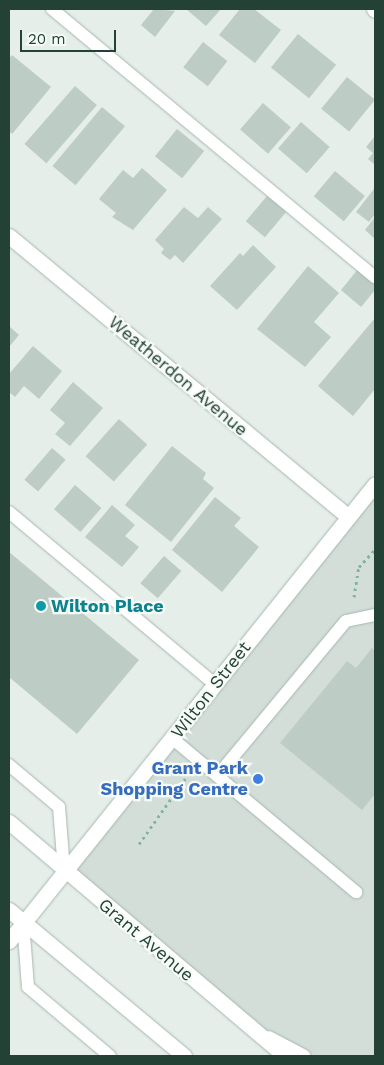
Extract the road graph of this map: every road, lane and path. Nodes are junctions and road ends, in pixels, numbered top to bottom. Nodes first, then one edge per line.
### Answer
1 (52, 9) edge
2 (9, 236) edge
3 (375, 278) edge
4 (375, 484) edge
5 (9, 512) edge
6 (348, 516) junction
7 (375, 549) edge
8 (375, 615) edge
9 (346, 621) junction
10 (216, 685) junction
11 (173, 740) junction
12 (198, 760) junction
13 (9, 765) edge
14 (218, 775) junction
15 (9, 822) edge
16 (138, 844) dead end
17 (64, 870) junction
18 (356, 892) dead end
19 (9, 910) edge
20 (23, 922) junction
21 (9, 941) edge
22 (246, 1024) junction
23 (110, 1056) edge
24 (184, 1056) edge
25 (285, 1056) edge
26 (304, 1056) edge

1 - 3 lane
2 - 6 street, Weatherdon Avenue
4 - 6 street, Wilton Street
5 - 10 lane
6 - 10 street, Wilton Street
7 - 9 path
8 - 9 lane
9 - 14 lane
10 - 11 street, Wilton Street
11 - 12 lane
11 - 17 street, Wilton Street
12 - 14 lane
12 - 16 path
13 - 17 lane
14 - 18 lane
15 - 17 street, Grant Avenue
17 - 20 street, Wilton Street
17 - 22 street, Grant Avenue
19 - 20 street
20 - 21 street, Wilton Street
20 - 23 lane
20 - 24 street
22 - 25 street, Grant Avenue
22 - 26 lane

